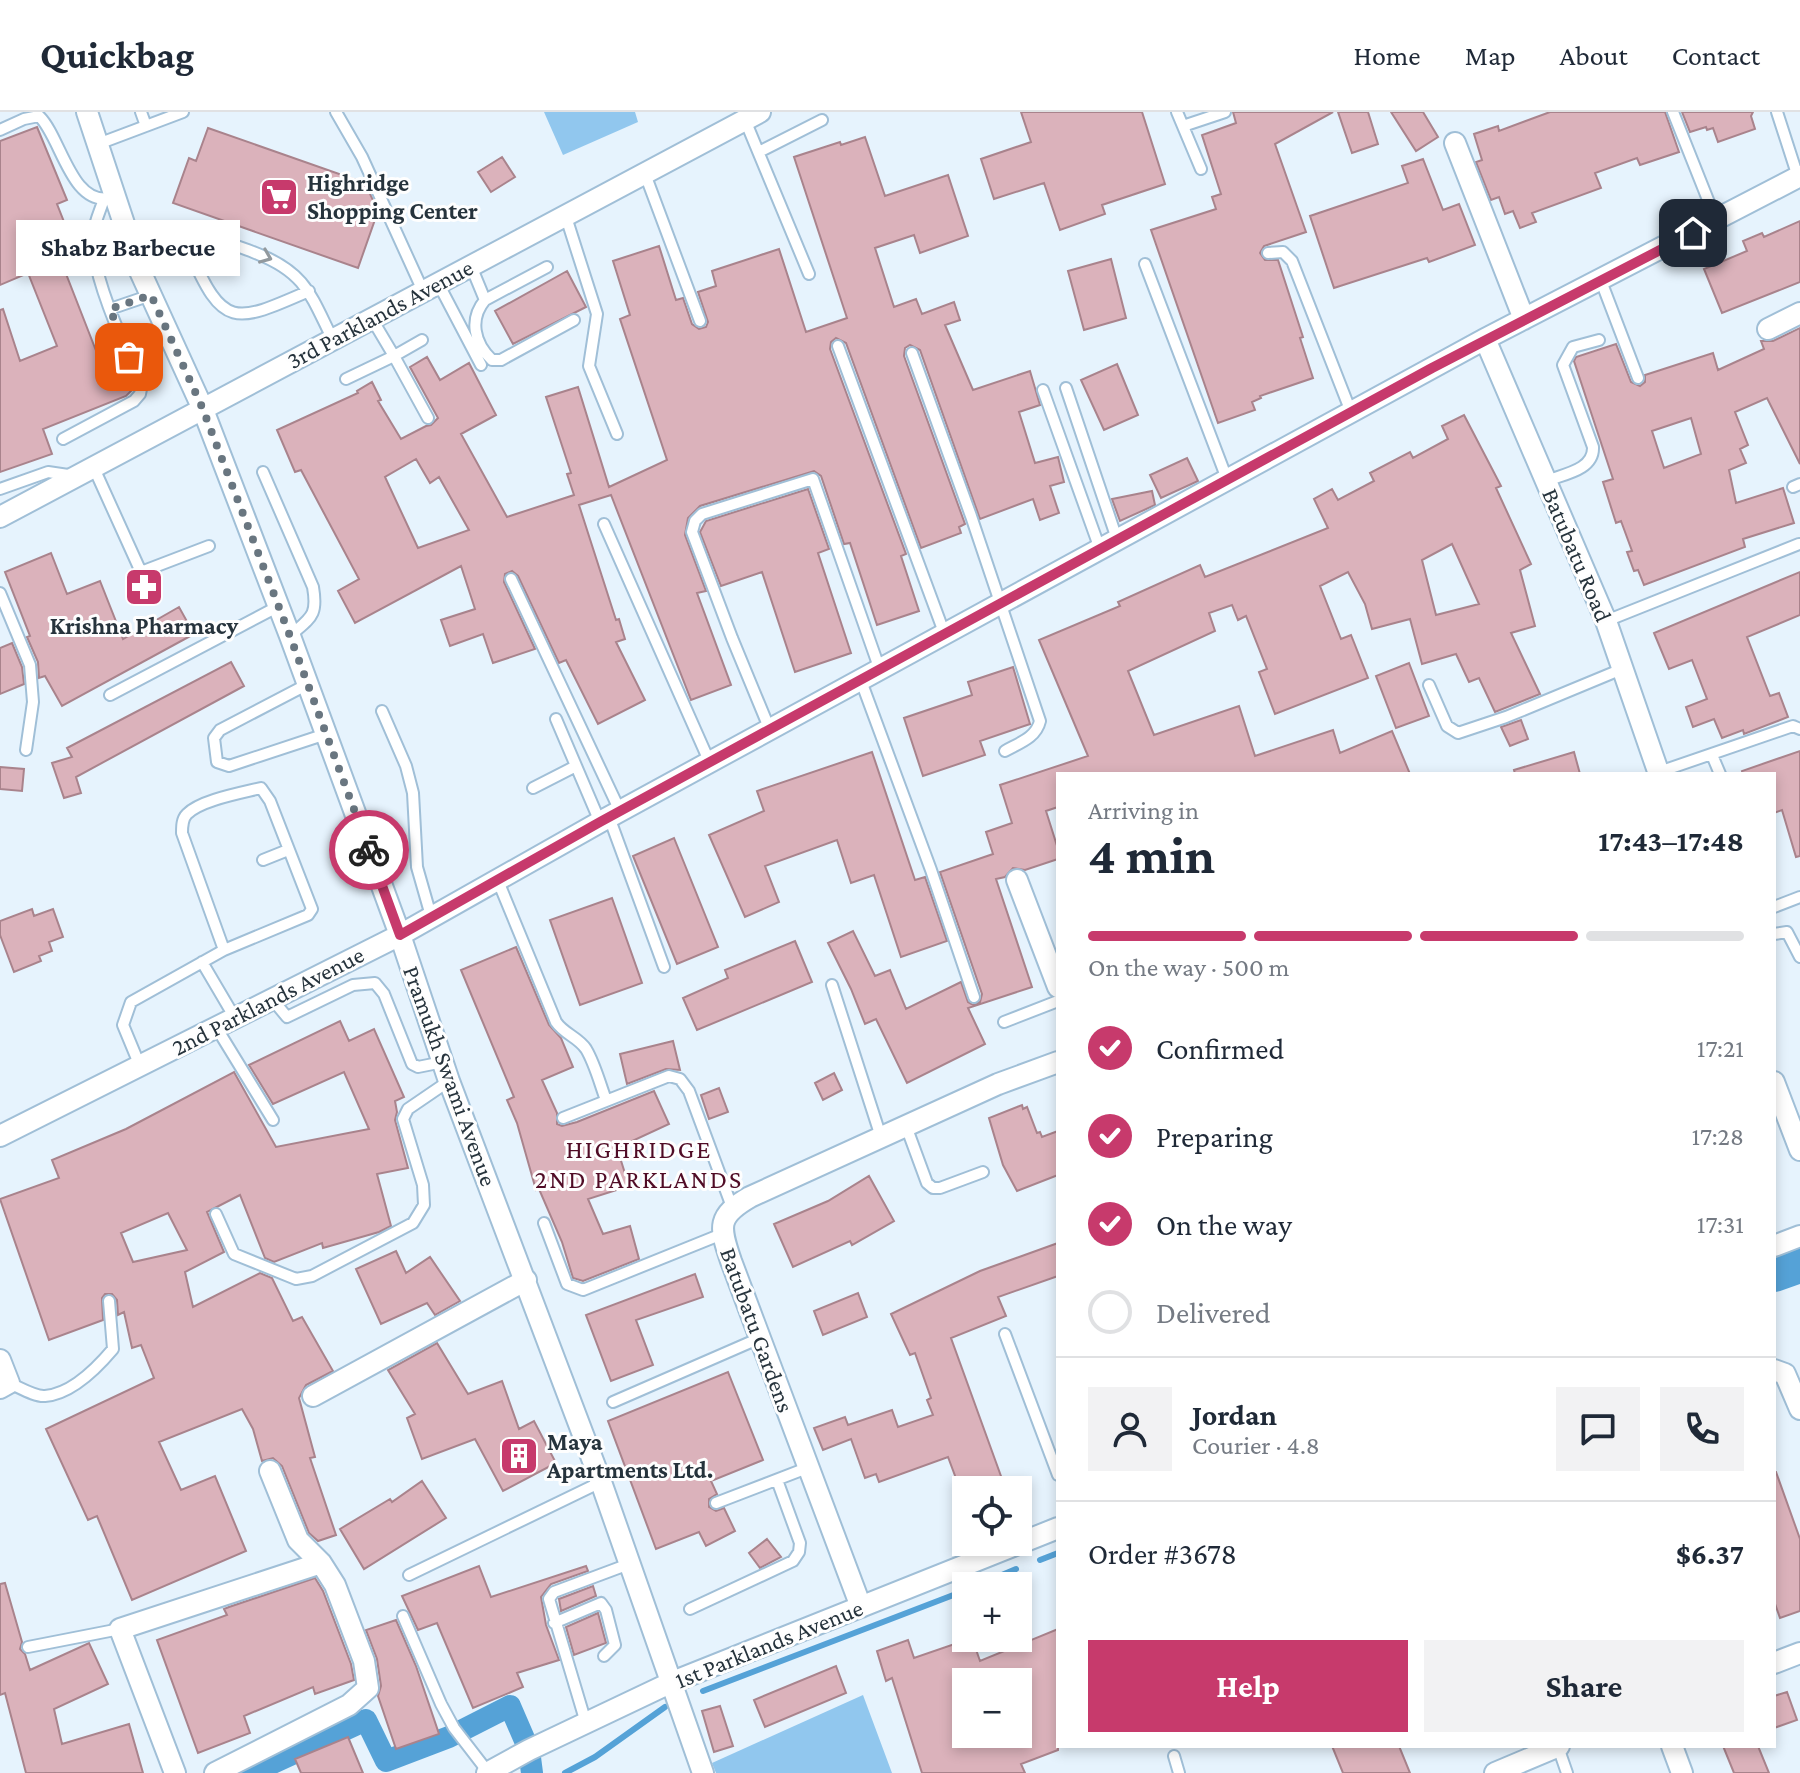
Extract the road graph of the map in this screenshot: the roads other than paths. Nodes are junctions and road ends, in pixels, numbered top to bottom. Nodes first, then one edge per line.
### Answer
1 (87, 112) edge
2 (141, 112) edge
3 (183, 112) edge
4 (336, 112) edge
5 (1177, 112) edge
6 (1225, 112) edge
7 (1673, 112) edge
8 (1777, 112) edge
9 (752, 116) edge
10 (822, 120) dead end
11 (146, 126) junction
12 (1183, 126) junction
13 (0, 130) edge
14 (1455, 143) dead end
15 (98, 144) junction
16 (759, 152) junction
17 (1201, 169) dead end
18 (645, 174) junction
19 (1799, 177) edge
20 (109, 198) junction
21 (566, 217) junction
22 (1716, 220) junction
23 (189, 250) junction
24 (1268, 253) dead end
25 (1145, 264) dead end
26 (471, 266) junction
27 (547, 267) dead end
28 (139, 269) junction
29 (809, 274) dead end
30 (1601, 281) junction
31 (430, 287) junction
32 (309, 291) junction
33 (151, 295) junction
34 (485, 300) junction
35 (110, 309) junction
36 (1800, 313) edge
37 (372, 319) junction
38 (1524, 319) junction
39 (574, 320) dead end
40 (700, 321) dead end
41 (1768, 329) dead end
42 (1485, 339) junction
43 (333, 340) junction
44 (422, 340) dead end
45 (1599, 340) dead end
46 (838, 346) dead end
47 (912, 353) dead end
48 (394, 356) junction
49 (481, 365) dead end
50 (1638, 378) dead end
51 (346, 379) dead end
52 (1066, 388) dead end
53 (1043, 390) dead end
54 (202, 407) junction
55 (1351, 412) junction
56 (428, 418) dead end
57 (617, 434) dead end
58 (63, 439) dead end
59 (84, 471) junction
60 (263, 472) dead end
61 (1227, 479) junction
62 (1546, 481) junction
63 (0, 489) edge
64 (0, 517) edge
65 (604, 524) dead end
66 (1108, 544) junction
67 (1799, 544) edge
68 (209, 546) dead end
69 (511, 579) dead end
70 (0, 593) edge
71 (279, 606) junction
72 (999, 606) junction
73 (1606, 621) junction
74 (945, 635) junction
75 (290, 636) junction
76 (1622, 669) junction
77 (880, 670) junction
78 (861, 681) junction
79 (308, 684) junction
80 (1429, 685) dead end
81 (110, 695) dead end
82 (382, 711) dead end
83 (556, 719) dead end
84 (1800, 729) edge
85 (770, 730) junction
86 (326, 734) junction
87 (26, 750) dead end
88 (1005, 751) dead end
89 (1712, 755) junction
90 (710, 763) junction
91 (576, 766) junction
92 (1659, 772) edge
93 (1662, 772) edge
94 (1719, 772) edge
95 (533, 788) dead end
96 (610, 817) junction
97 (288, 850) junction
98 (263, 860) dead end
99 (1017, 880) dead end
100 (498, 881) junction
101 (1800, 897) edge
102 (1776, 906) edge
103 (431, 916) junction
104 (1776, 934) edge
105 (400, 935) junction
106 (224, 950) junction
107 (1800, 957) edge
108 (202, 962) junction
109 (664, 967) dead end
110 (1056, 982) edge
111 (832, 985) dead end
112 (974, 997) dead end
113 (272, 999) junction
114 (1056, 1002) edge
115 (226, 1022) junction
116 (1004, 1022) dead end
117 (1056, 1063) edge
118 (140, 1066) junction
119 (446, 1072) junction
120 (1776, 1087) edge
121 (606, 1100) junction
122 (563, 1118) dead end
123 (273, 1120) dead end
124 (906, 1126) junction
125 (0, 1136) edge
126 (881, 1137) junction
127 (1800, 1150) edge
128 (983, 1172) dead end
129 (732, 1207) junction
130 (216, 1214) dead end
131 (544, 1223) dead end
132 (722, 1234) junction
133 (1800, 1236) edge
134 (1776, 1245) edge
135 (526, 1280) junction
136 (109, 1301) dead end
137 (1005, 1334) dead end
138 (760, 1338) junction
139 (0, 1360) edge
140 (1776, 1371) edge
141 (5, 1385) edge
142 (313, 1396) dead end
143 (613, 1402) dead end
144 (1800, 1409) edge
145 (807, 1468) junction
146 (1056, 1470) edge
147 (270, 1471) dead end
148 (777, 1480) junction
149 (601, 1482) junction
150 (716, 1503) dead end
151 (1056, 1529) edge
152 (321, 1563) junction
153 (629, 1564) junction
154 (409, 1575) dead end
155 (861, 1607) junction
156 (690, 1609) dead end
157 (403, 1616) dead end
158 (554, 1623) junction
159 (120, 1629) junction
160 (28, 1647) dead end
161 (1800, 1653) edge
162 (604, 1656) dead end
163 (1776, 1662) edge
164 (670, 1683) junction
165 (586, 1723) junction
166 (1553, 1748) edge
167 (1559, 1748) edge
168 (1673, 1748) edge
169 (1174, 1756) dead end
170 (487, 1772) edge
171 (175, 1773) edge
172 (215, 1773) edge
173 (703, 1773) edge
174 (1179, 1773) edge
175 (1495, 1773) edge
176 (1567, 1773) edge
177 (1682, 1773) edge

1 - 15 street, Pramukh Swami Avenue
2 - 11 lane
3 - 11 lane
4 - 31 lane
5 - 12 lane
6 - 12 lane
7 - 22 lane
8 - 19 lane
9 - 16 lane
9 - 18 street, 3rd Parklands Avenue
10 - 16 lane
11 - 15 lane
12 - 17 lane
13 - 20 lane
14 - 38 street
15 - 20 street, Pramukh Swami Avenue
16 - 29 lane
18 - 21 street, 3rd Parklands Avenue
18 - 40 lane
19 - 22 street, 2nd Parklands Avenue
20 - 28 street, Pramukh Swami Avenue
20 - 35 lane
21 - 26 street, 3rd Parklands Avenue
21 - 57 lane
22 - 30 street, 2nd Parklands Avenue
23 - 28 lane
23 -> 32 lane
23 - 32 lane
24 - 55 lane
25 - 61 lane
26 - 31 street, 3rd Parklands Avenue
26 - 34 lane
27 - 34 lane
28 - 33 street, Pramukh Swami Avenue
30 - 38 street, 2nd Parklands Avenue
30 - 50 lane
31 - 37 street, 3rd Parklands Avenue
31 - 49 lane
32 - 43 lane
33 - 35 lane
33 - 54 street, Pramukh Swami Avenue
34 - 39 lane
35 - 58 lane
36 - 41 street
37 - 43 street, 3rd Parklands Avenue
37 - 48 lane
38 - 42 street, 2nd Parklands Avenue
42 - 55 street, 2nd Parklands Avenue
42 - 62 street, Batubatu Road
43 - 54 street, 3rd Parklands Avenue
44 - 48 lane
45 - 62 lane
46 - 74 lane
47 - 72 lane
48 - 51 lane
48 - 56 lane
52 - 66 lane
53 - 66 lane
54 - 59 street, 3rd Parklands Avenue
54 - 71 street, Pramukh Swami Avenue
55 - 61 street, 2nd Parklands Avenue
59 - 63 lane
59 - 64 street, 3rd Parklands Avenue
59 - 68 lane
60 - 75 lane
61 - 66 street, 2nd Parklands Avenue
62 - 73 street, Batubatu Road
65 - 90 lane
66 - 72 street, 2nd Parklands Avenue
67 - 73 lane
69 - 96 lane
70 - 87 lane
71 - 75 street, Pramukh Swami Avenue
71 - 81 lane
72 - 74 street, 2nd Parklands Avenue
72 - 88 lane
73 - 76 street, Batubatu Road
74 - 77 street, 2nd Parklands Avenue
75 - 79 street, Pramukh Swami Avenue
76 - 80 lane
76 - 92 street, Batubatu Road
77 - 78 street, 2nd Parklands Avenue
77 - 85 lane
78 - 85 street, 2nd Parklands Avenue
78 - 112 lane
79 - 86 street, Pramukh Swami Avenue
79 - 86 lane
82 - 103 lane
83 - 91 lane
84 - 89 lane
85 - 90 street, 2nd Parklands Avenue
86 - 105 street, Pramukh Swami Avenue
89 - 93 lane
89 - 94 lane
90 - 96 street, 2nd Parklands Avenue
91 - 95 lane
91 - 96 lane
96 - 100 street, 2nd Parklands Avenue
96 - 109 lane
97 - 98 lane
97 - 106 lane
97 - 106 lane
99 - 110 street
100 - 103 street, 2nd Parklands Avenue
100 - 121 lane
101 - 102 lane
103 - 105 street, 2nd Parklands Avenue
104 - 107 lane
105 - 113 street, 2nd Parklands Avenue
105 - 119 street, Pramukh Swami Avenue
106 - 108 lane
108 - 115 lane
108 - 118 lane
111 - 126 lane
113 - 115 street, 2nd Parklands Avenue
113 - 119 lane
114 - 116 lane
115 - 118 street, 2nd Parklands Avenue
115 - 123 lane
117 - 124 street
118 - 125 street, 2nd Parklands Avenue
119 - 130 lane
119 - 135 street, Pramukh Swami Avenue
120 - 127 street
121 - 122 lane
121 - 129 lane
124 - 126 street
124 - 128 lane
126 - 129 street
129 - 132 street, Batubatu Gardens
131 - 132 lane
132 - 138 street, Batubatu Gardens
133 - 134 street
135 - 142 street
135 - 149 street, Pramukh Swami Avenue
136 - 141 lane
137 - 146 lane
138 - 143 lane
138 - 145 street, Batubatu Gardens
139 - 141 street
140 - 144 street
145 - 148 lane
145 - 155 street, Batubatu Gardens
147 - 152 street
148 - 150 lane
148 - 156 lane
149 - 153 street, Pramukh Swami Avenue
149 - 154 lane
151 - 155 street, 1st Parklands Avenue
152 - 159 street
152 - 172 street
153 - 158 lane
153 - 164 street, Pramukh Swami Avenue
155 - 164 street, 1st Parklands Avenue
157 - 170 lane
158 - 162 lane
158 - 165 lane
159 - 160 lane
159 - 171 street
161 - 163 street
164 - 165 street, 1st Parklands Avenue
164 - 173 street, Pramukh Swami Avenue
165 - 170 street, 1st Parklands Avenue
166 - 175 street
167 - 176 lane
168 - 177 street
169 - 174 lane

